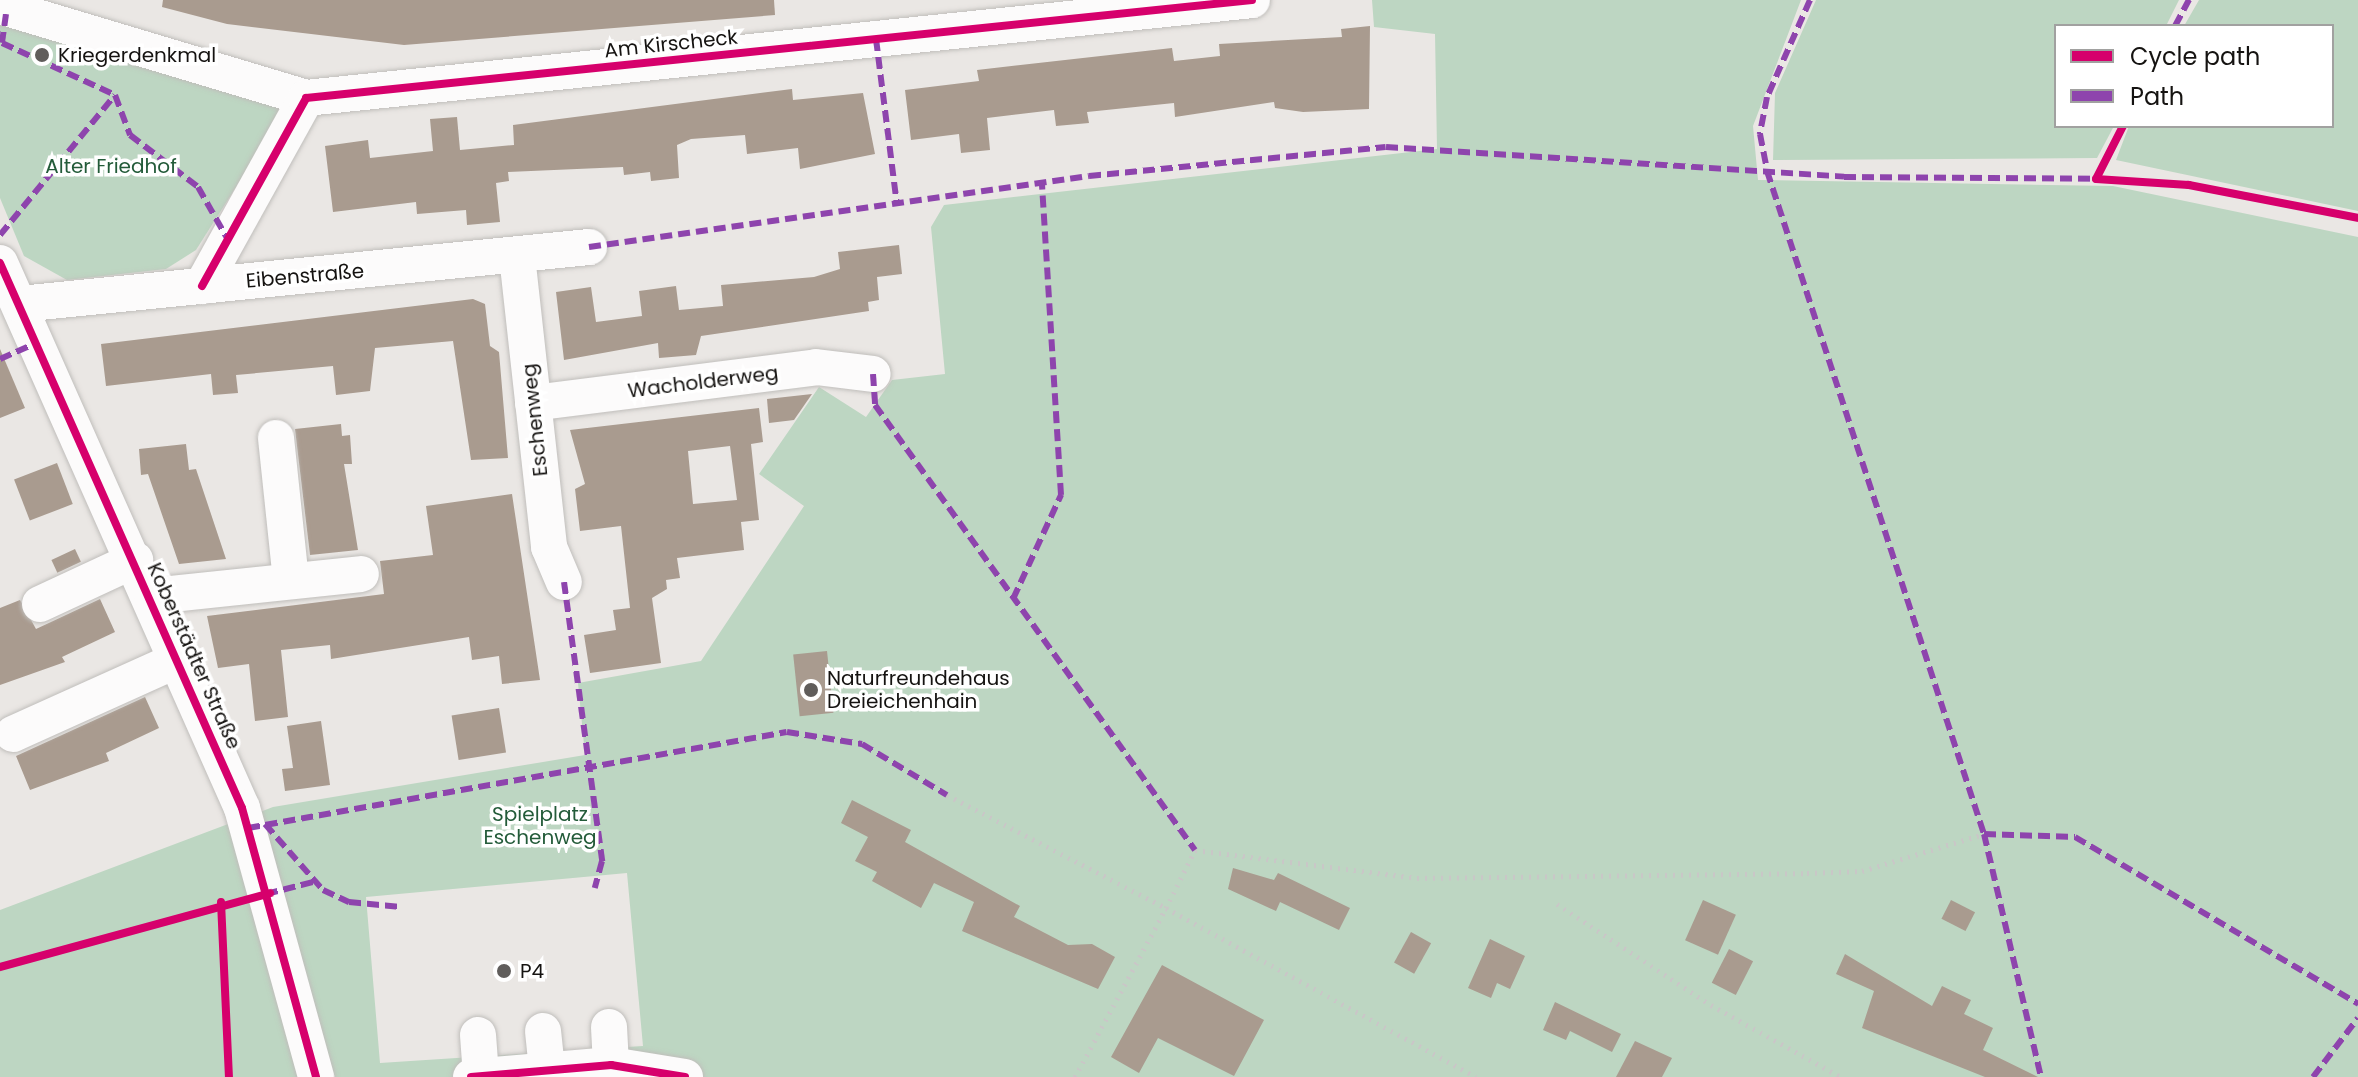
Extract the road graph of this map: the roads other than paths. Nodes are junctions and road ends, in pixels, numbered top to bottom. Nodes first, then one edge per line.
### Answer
1 (1252, 0) edge
2 (0, 6) edge
3 (306, 98) junction
4 (589, 247) dead end
5 (517, 256) junction
6 (0, 263) edge
7 (202, 286) junction
8 (20, 304) junction
9 (873, 374) dead end
10 (533, 403) junction
11 (276, 438) dead end
12 (135, 560) junction
13 (361, 574) dead end
14 (291, 580) junction
15 (564, 582) dead end
16 (152, 596) junction
17 (40, 604) dead end
18 (181, 658) junction
19 (13, 734) dead end
20 (609, 1027) dead end
21 (543, 1031) dead end
22 (478, 1035) dead end
23 (611, 1065) junction
24 (547, 1070) junction
25 (481, 1076) edge
26 (316, 1077) edge
27 (471, 1077) edge
28 (685, 1077) edge

1 - 3 street, Am Kirscheck
2 - 3 street, Am Kirscheck
3 - 7 street
4 - 5 street, Eibenstraße
5 - 7 street, Eibenstraße
5 - 10 street, Eschenweg
6 - 8 street, Koberstädter Straße
7 - 8 street, Eibenstraße
8 - 12 street, Koberstädter Straße
9 - 10 street, Wacholderweg
10 - 15 street, Eschenweg
11 - 14 street
12 - 16 street, Koberstädter Straße
12 - 17 street, Koberstädter Straße
13 - 14 street, Koberstädter Straße
14 - 16 street, Koberstädter Straße
16 - 18 street, Koberstädter Straße
18 - 19 street, Koberstädter Straße
18 - 26 street, Koberstädter Straße
20 - 23 street
21 - 24 street
22 - 25 street
23 - 24 street
23 - 28 street
24 - 25 street
25 - 27 street

